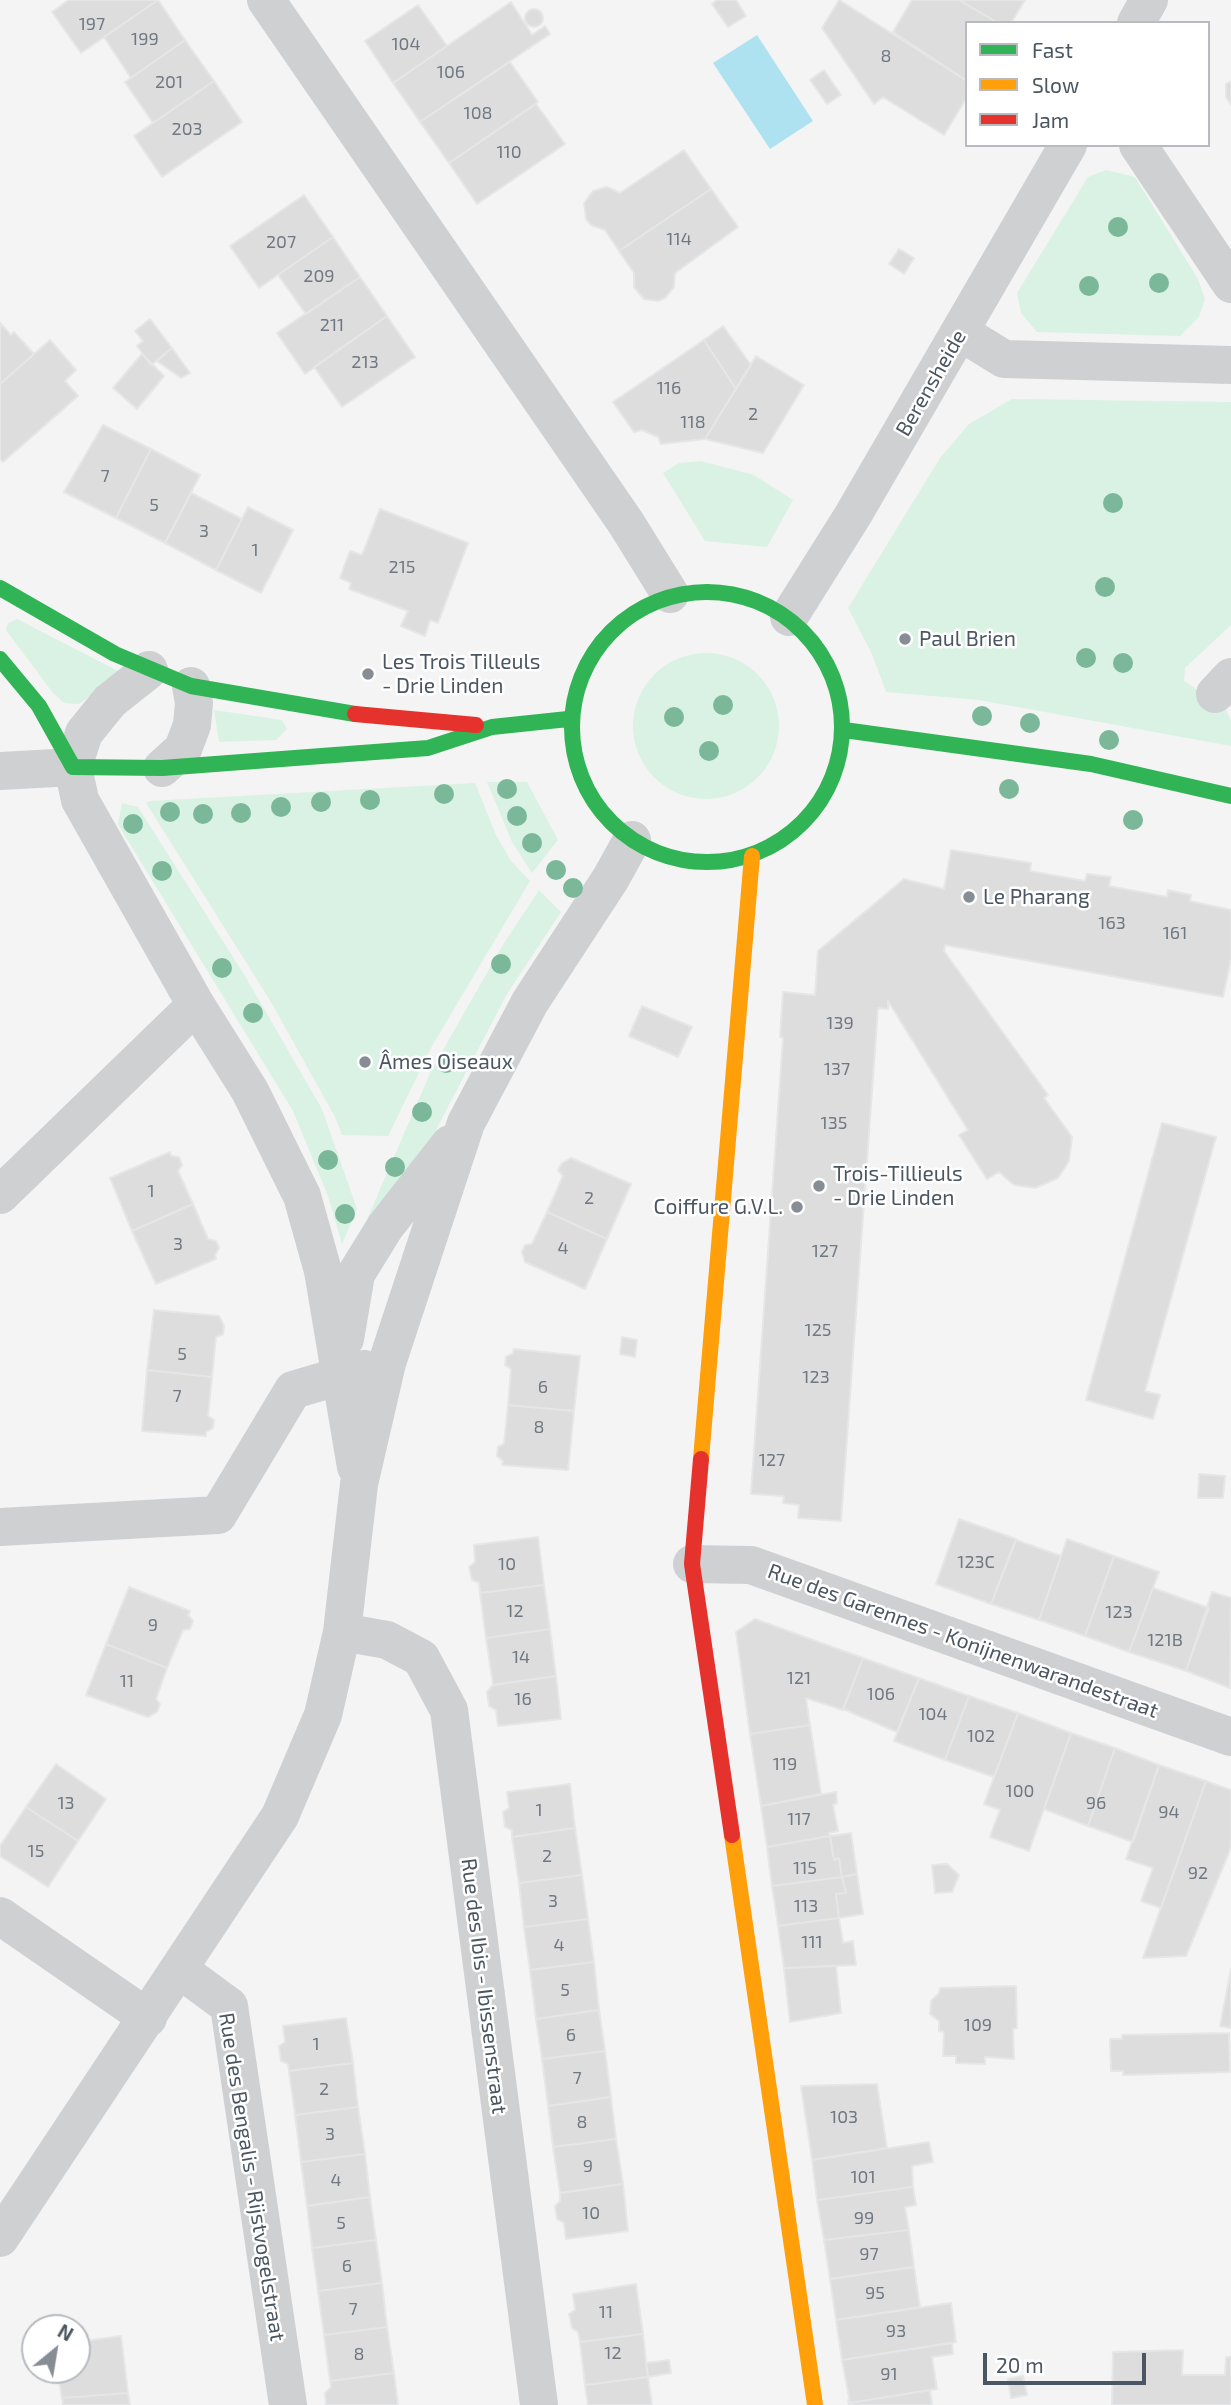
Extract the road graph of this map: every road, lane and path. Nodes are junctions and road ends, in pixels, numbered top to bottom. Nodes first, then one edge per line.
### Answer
1 (266, 0) edge
2 (1149, 0) edge
3 (1137, 21) edge
4 (1067, 147) edge
5 (1139, 147) edge
6 (1231, 284) edge
7 (960, 332) junction
8 (1231, 365) edge
9 (0, 587) edge
10 (670, 594) junction
11 (789, 617) junction
12 (0, 659) edge
13 (149, 670) junction
14 (191, 686) junction
15 (568, 719) junction
16 (492, 727) junction
17 (844, 730) junction
18 (73, 767) junction
19 (162, 768) junction
20 (0, 771) edge
21 (1231, 796) edge
22 (632, 840) junction
23 (752, 856) junction
24 (196, 1005) junction
25 (467, 1123) junction
26 (0, 1195) edge
27 (387, 1363) junction
28 (340, 1375) junction
29 (359, 1484) junction
30 (0, 1527) edge
31 (692, 1564) junction
32 (342, 1632) junction
33 (1231, 1737) edge
34 (0, 1916) edge
35 (180, 1970) junction
36 (148, 2018) junction
37 (0, 2238) edge
38 (288, 2405) edge
39 (539, 2405) edge
40 (815, 2405) edge

1 - 10 street
2 - 3 street
4 - 7 street, Berensheide
5 - 6 street
7 - 8 street
7 - 11 street, Berensheide
9 - 13 street
10 - 11 street
10 - 15 street
11 - 17 street
12 - 18 street
13 - 14 street
13 - 18 street
14 - 16 street
14 - 19 street
15 - 16 street
15 - 22 street
16 - 19 street
17 - 21 street
17 - 23 street
18 - 19 street
18 - 20 street
18 - 24 street
22 - 23 street
22 - 25 street
23 - 31 street
24 - 26 street
24 - 28 street
25 - 27 street
25 - 28 street
27 - 28 street
27 - 29 street
28 - 29 street
28 - 30 street
29 - 32 street
31 - 33 street, Rue des Garennes - Konijnenwarandestraat
31 - 40 street
32 - 35 street
32 - 39 street, Rue des Ibis - Ibissenstraat
34 - 36 street
35 - 36 street
35 - 38 street, Rue des Bengalis - Rijstvogelstraat
36 - 37 street

